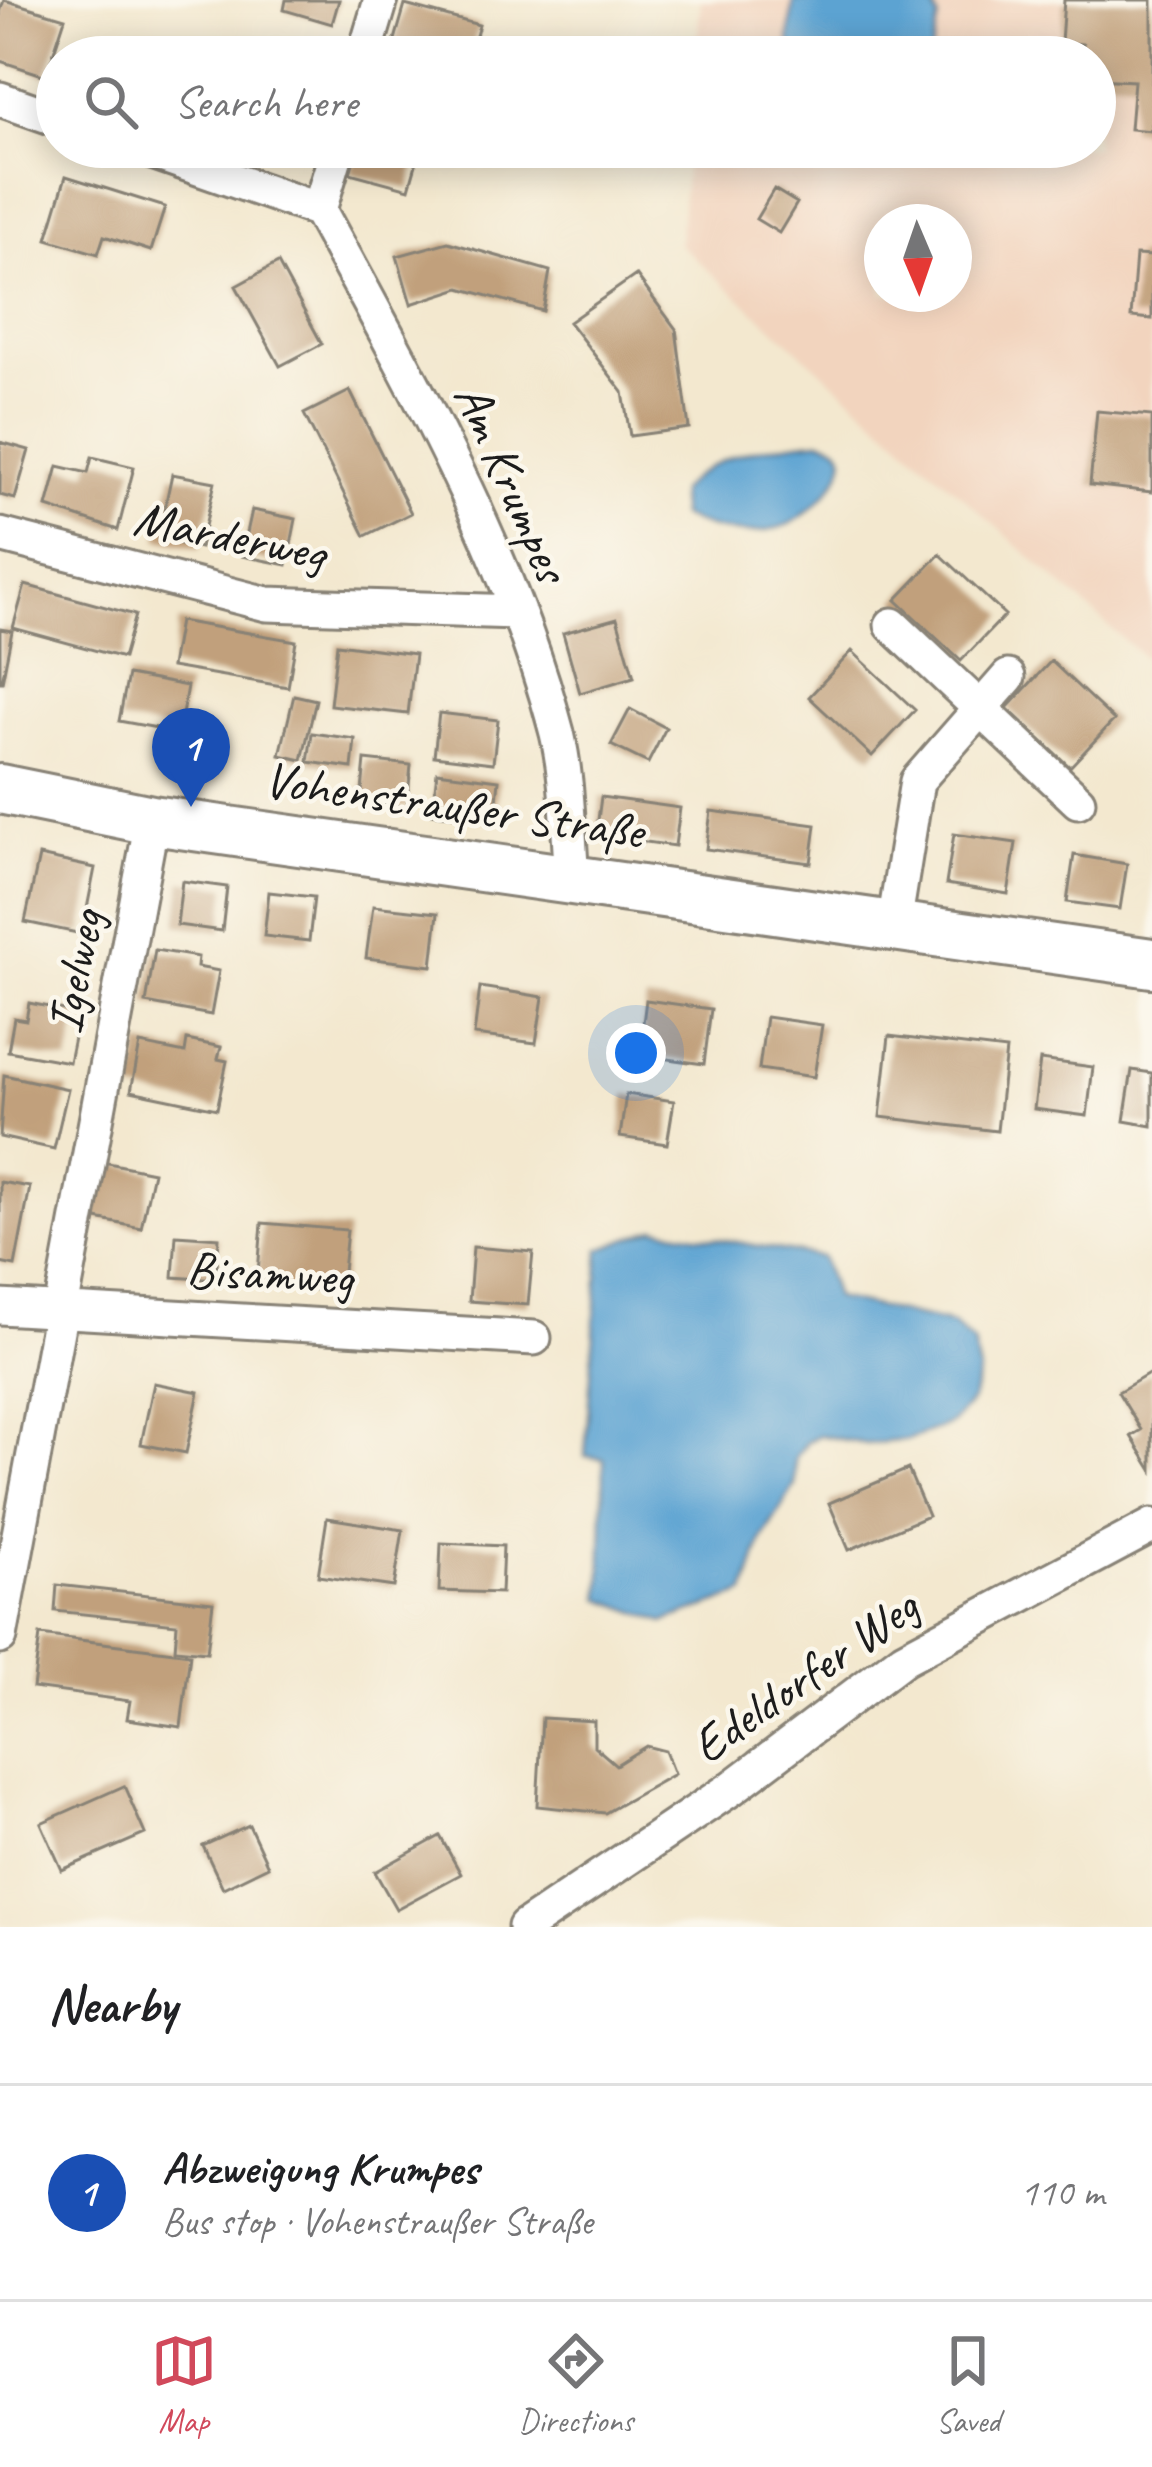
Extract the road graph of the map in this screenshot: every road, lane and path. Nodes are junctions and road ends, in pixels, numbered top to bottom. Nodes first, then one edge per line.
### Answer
1 (381, 0) edge
2 (370, 36) edge
3 (0, 99) edge
4 (36, 111) edge
5 (198, 168) edge
6 (332, 168) edge
7 (319, 210) junction
8 (0, 535) edge
9 (517, 613) junction
10 (892, 625) dead end
11 (1008, 677) dead end
12 (980, 708) junction
13 (0, 789) edge
14 (1078, 801) dead end
15 (152, 820) junction
16 (572, 878) junction
17 (894, 925) junction
18 (1152, 963) edge
19 (0, 1306) edge
20 (62, 1310) junction
21 (534, 1338) dead end
22 (1152, 1526) edge
23 (0, 1637) edge
24 (525, 1927) edge

1 - 2 street
3 - 4 street
5 - 7 street
6 - 7 street
7 - 9 street, Am Krumpes
8 - 9 street, Marderweg
9 - 16 street, Am Krumpes
10 - 12 street
11 - 12 street
12 - 14 street
12 - 17 street
13 - 15 main road, Vohenstraußer Straße
15 - 16 main road, Vohenstraußer Straße
15 - 20 street, Igelweg
16 - 17 main road, Vohenstraußer Straße
17 - 18 main road, Vohenstraußer Straße
19 - 20 street, Bisamweg
20 - 21 street, Bisamweg
20 - 23 street, Igelweg
22 - 24 street, Edeldorfer Weg

